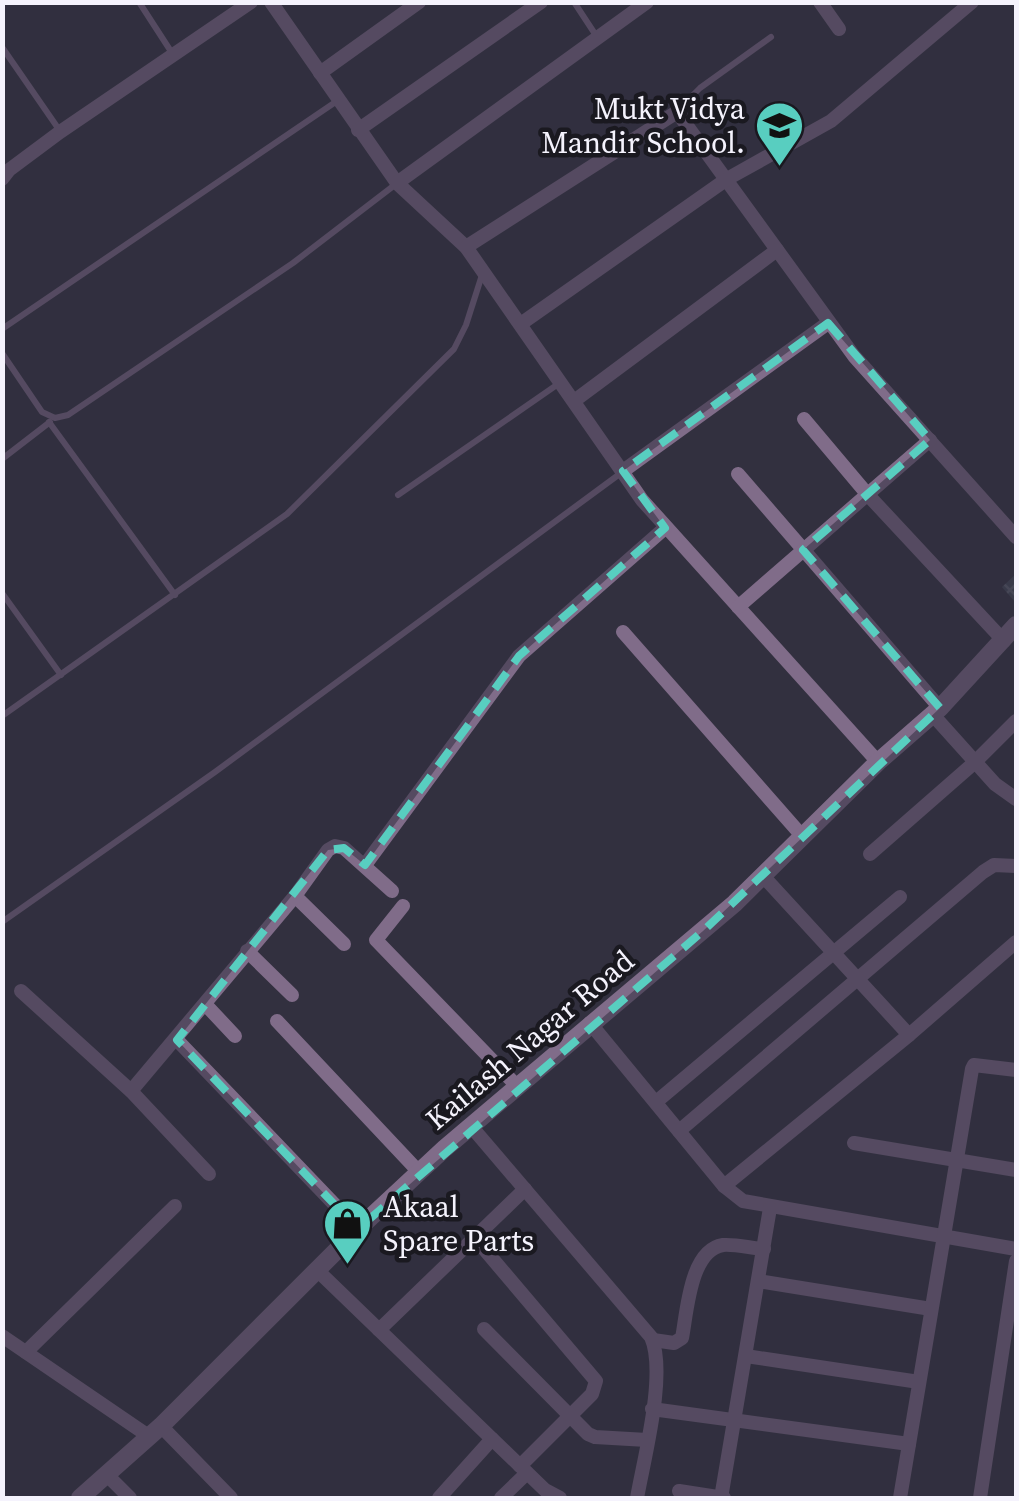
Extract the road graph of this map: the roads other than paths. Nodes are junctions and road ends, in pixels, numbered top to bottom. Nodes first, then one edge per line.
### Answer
1 (139, 2) edge
2 (252, 2) edge
3 (271, 2) edge
4 (419, 2) edge
5 (541, 2) edge
6 (574, 2) edge
7 (647, 2) edge
8 (820, 2) edge
9 (972, 2) edge
10 (839, 29) dead end
11 (771, 37) dead end
12 (598, 38) junction
13 (2, 48) edge
14 (172, 54) junction
15 (6, 59) edge
16 (320, 72) junction
17 (338, 100) junction
18 (677, 112) junction
19 (358, 130) junction
20 (60, 132) junction
21 (2, 179) edge
22 (727, 179) junction
23 (397, 183) junction
24 (466, 248) junction
25 (777, 250) junction
26 (483, 271) junction
27 (828, 323) junction
28 (522, 324) junction
29 (2, 328) edge
30 (2, 353) edge
31 (561, 382) junction
32 (574, 401) junction
33 (804, 419) dead end
34 (52, 420) junction
35 (930, 440) junction
36 (2, 459) edge
37 (623, 471) junction
38 (738, 474) dead end
39 (868, 494) junction
40 (398, 495) dead end
41 (665, 528) junction
42 (1016, 537) edge
43 (803, 550) junction
44 (2, 594) edge
45 (175, 594) junction
46 (738, 608) junction
47 (1016, 626) edge
48 (623, 632) dead end
49 (1004, 641) junction
50 (61, 674) junction
51 (936, 712) junction
52 (2, 716) edge
53 (1016, 721) edge
54 (878, 762) junction
55 (974, 763) junction
56 (1016, 799) edge
57 (803, 836) junction
58 (870, 854) dead end
59 (364, 864) junction
60 (1016, 866) edge
61 (763, 876) junction
62 (392, 891) dead end
63 (295, 896) junction
64 (900, 897) dead end
65 (403, 906) dead end
66 (2, 922) edge
67 (1016, 942) edge
68 (344, 944) dead end
69 (247, 950) junction
70 (834, 953) junction
71 (856, 978) junction
72 (21, 992) dead end
73 (292, 995) dead end
74 (206, 1004) junction
75 (277, 1021) dead end
76 (590, 1023) junction
77 (909, 1035) junction
78 (235, 1036) dead end
79 (177, 1040) junction
80 (1016, 1070) edge
81 (516, 1086) junction
82 (131, 1092) junction
83 (656, 1102) junction
84 (470, 1126) junction
85 (679, 1130) junction
86 (854, 1143) dead end
87 (955, 1159) junction
88 (1016, 1170) edge
89 (419, 1172) junction
90 (209, 1174) dead end
91 (724, 1186) junction
92 (525, 1189) junction
93 (175, 1206) dead end
94 (770, 1208) junction
95 (358, 1228) junction
96 (942, 1236) junction
97 (474, 1238) junction
98 (764, 1249) junction
99 (1016, 1249) edge
100 (1016, 1262) edge
101 (318, 1271) junction
102 (758, 1280) junction
103 (930, 1310) junction
104 (484, 1329) dead end
105 (379, 1330) junction
106 (2, 1336) edge
107 (652, 1340) junction
108 (26, 1352) junction
109 (746, 1356) junction
110 (918, 1382) junction
111 (652, 1409) junction
112 (569, 1416) junction
113 (735, 1418) junction
114 (156, 1431) junction
115 (492, 1439) junction
116 (647, 1440) junction
117 (908, 1444) junction
118 (523, 1469) junction
119 (107, 1475) junction
120 (679, 1491) dead end
121 (80, 1498) edge
122 (130, 1498) edge
123 (231, 1498) edge
124 (439, 1498) edge
125 (501, 1498) edge
126 (560, 1498) edge
127 (637, 1498) edge
128 (723, 1498) edge
129 (900, 1498) edge
130 (980, 1498) edge

1 - 14 lane
2 - 14 street
3 - 16 street
4 - 16 street
5 - 19 street
6 - 12 lane
7 - 12 street
8 - 10 street
9 - 22 street
11 - 18 lane
12 - 23 street
13 - 15 lane
14 - 20 street
15 - 20 lane
16 - 17 street
17 - 19 street
17 - 29 lane
18 - 22 street
18 - 24 street
19 - 23 street
20 - 21 street
22 - 25 street
22 - 28 street
23 - 24 street
23 - 34 lane
24 - 26 street
25 - 27 street
25 - 32 street
26 - 28 street
26 - 45 lane
27 - 35 street
27 - 37 street
28 - 31 street
30 - 34 lane
31 - 32 street
31 - 40 lane
32 - 37 street
33 - 39 street
34 - 36 lane
34 - 45 lane
35 - 39 street
35 - 42 street
37 - 41 street
37 - 66 lane
38 - 43 street
39 - 43 street
39 - 49 street
41 - 46 street
41 - 59 street
43 - 46 street
43 - 51 street
44 - 50 lane
45 - 50 lane
46 - 54 street
47 - 49 street, Kailash Nagar Road
48 - 57 street
49 - 51 street, Kailash Nagar Road
50 - 52 lane
51 - 54 street, Kailash Nagar Road
51 - 55 street
53 - 55 street
54 - 57 street, Kailash Nagar Road
55 - 56 street
55 - 58 street
57 - 61 street, Kailash Nagar Road
59 - 62 street
59 - 63 street
60 - 71 street
61 - 70 street
61 - 76 street, Kailash Nagar Road
63 - 68 street
63 - 69 street
64 - 70 street
65 - 81 street
67 - 77 street
69 - 73 street
69 - 74 street
70 - 71 street
70 - 83 street
71 - 77 street
71 - 85 street
72 - 82 street
74 - 78 street
74 - 79 street
75 - 89 street
76 - 81 street, Kailash Nagar Road
76 - 83 street
77 - 91 street
79 - 82 street
79 - 95 street
80 - 87 street
81 - 84 street, Kailash Nagar Road
82 - 90 street
83 - 85 street
84 - 89 street, Kailash Nagar Road
84 - 92 street
85 - 91 street
86 - 87 street
87 - 88 street
87 - 96 street
89 - 95 street, Kailash Nagar Road
91 - 94 street
92 - 97 street
92 - 107 street
93 - 108 street
94 - 96 street
94 - 98 street
95 - 101 street, Kailash Nagar Road
96 - 99 street
96 - 103 street
97 - 105 street
97 - 112 street
98 - 102 street
98 - 107 street
100 - 130 street
101 - 105 street
101 - 114 street, Kailash Nagar Road
102 - 103 street
102 - 109 street
103 - 110 street
104 - 112 street
105 - 115 street
106 - 108 street
107 - 111 street
108 - 114 street
109 - 110 street
109 - 113 street
110 - 117 street
111 - 113 street
111 - 116 street
112 - 116 street
112 - 118 street
113 - 117 street
113 - 128 street
114 - 119 street, Kailash Nagar Road
114 - 123 street
115 - 118 street
115 - 124 street
116 - 127 street
117 - 129 street
118 - 125 street
118 - 126 street
119 - 121 street, Kailash Nagar Road
119 - 122 street
120 - 128 street

